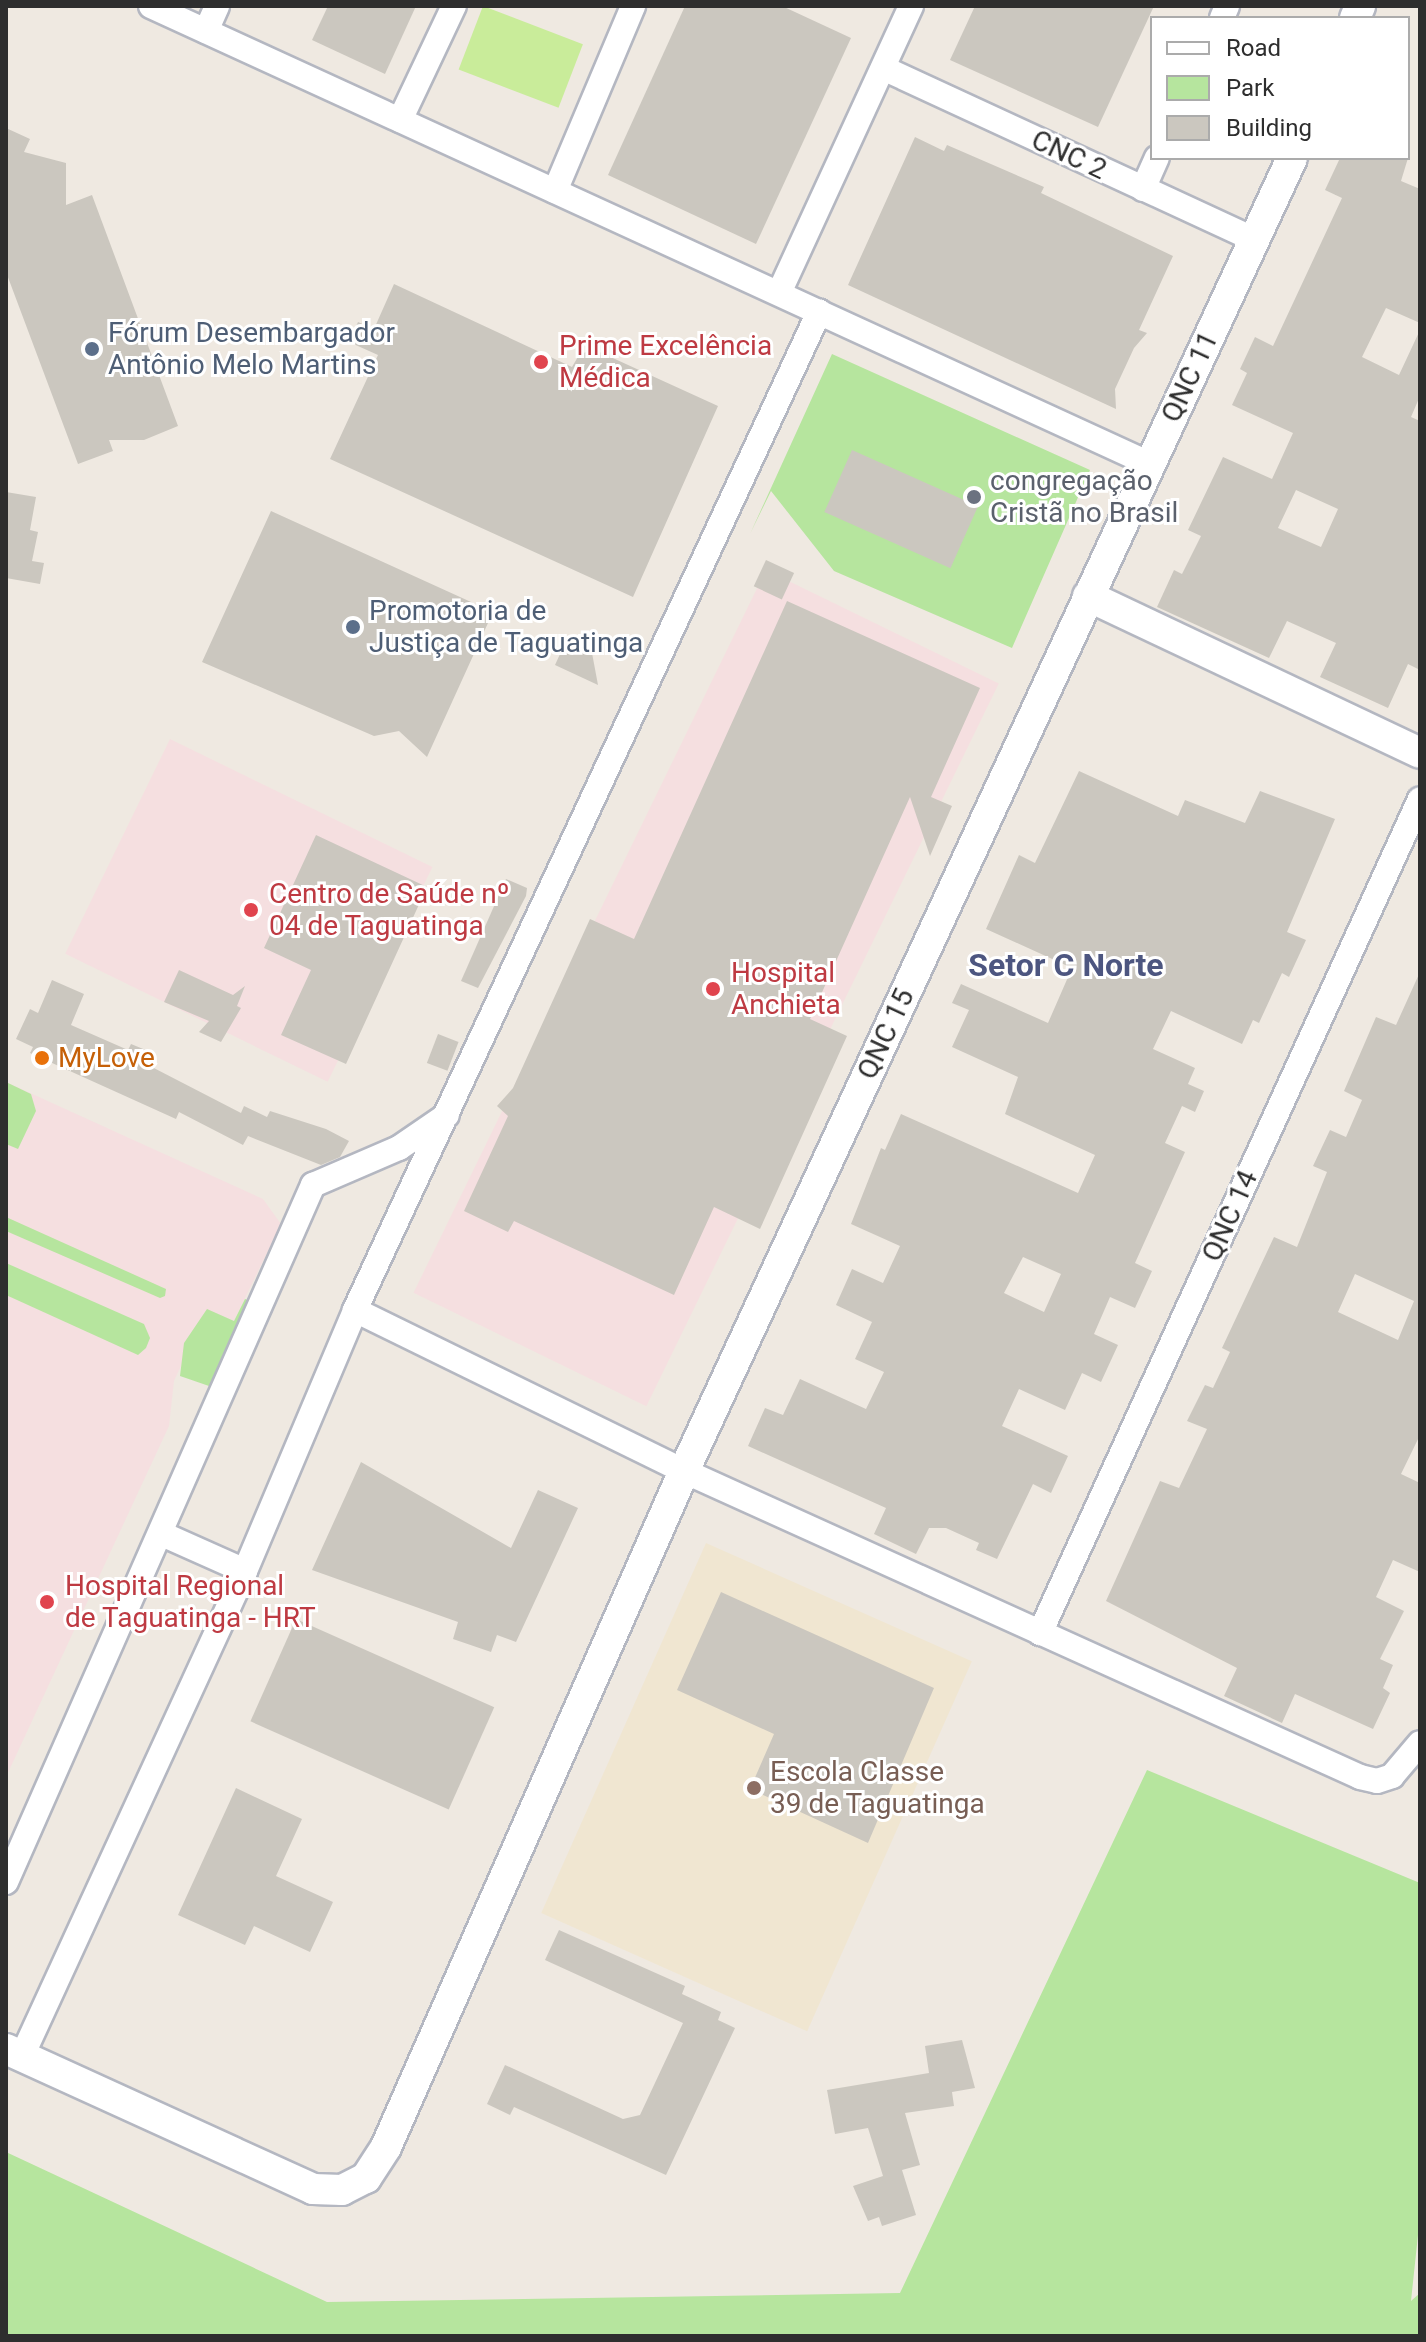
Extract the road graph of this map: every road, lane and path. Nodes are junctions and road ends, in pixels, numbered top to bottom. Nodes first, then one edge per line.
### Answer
1 (151, 6) edge
2 (217, 6) edge
3 (454, 6) edge
4 (633, 6) edge
5 (911, 6) edge
6 (206, 31) junction
7 (883, 68) junction
8 (400, 120) junction
9 (1156, 160) edge
10 (1291, 160) edge
11 (1143, 189) junction
12 (555, 191) junction
13 (1256, 240) junction
14 (779, 293) junction
15 (819, 312) junction
16 (1150, 464) junction
17 (1088, 596) junction
18 (1420, 753) edge
19 (1420, 799) edge
20 (448, 1114) junction
21 (355, 1310) junction
22 (684, 1471) junction
23 (162, 1534) junction
24 (245, 1571) junction
25 (1040, 1633) junction
26 (1420, 1743) edge
27 (6, 1882) edge
28 (14, 2052) edge

1 - 6 street
2 - 6 street
3 - 8 street
4 - 12 street
5 - 7 street
6 - 8 street
7 - 11 street, CNC 2
7 - 14 street
8 - 12 street
9 - 11 street
10 - 13 street, QNC 11
11 - 13 street, CNC 2
12 - 14 street
13 - 16 street, QNC 11
14 - 15 street
15 - 16 street
15 - 20 street
16 - 17 street, QNC 11
17 - 18 street
17 - 22 street, QNC 15
19 - 25 street, QNC 14
20 - 21 street
20 - 23 street
21 - 22 street
21 - 24 street
22 - 25 street
22 - 28 street, QNC 15
23 - 24 street
23 - 27 street
24 - 28 street
25 - 26 street

